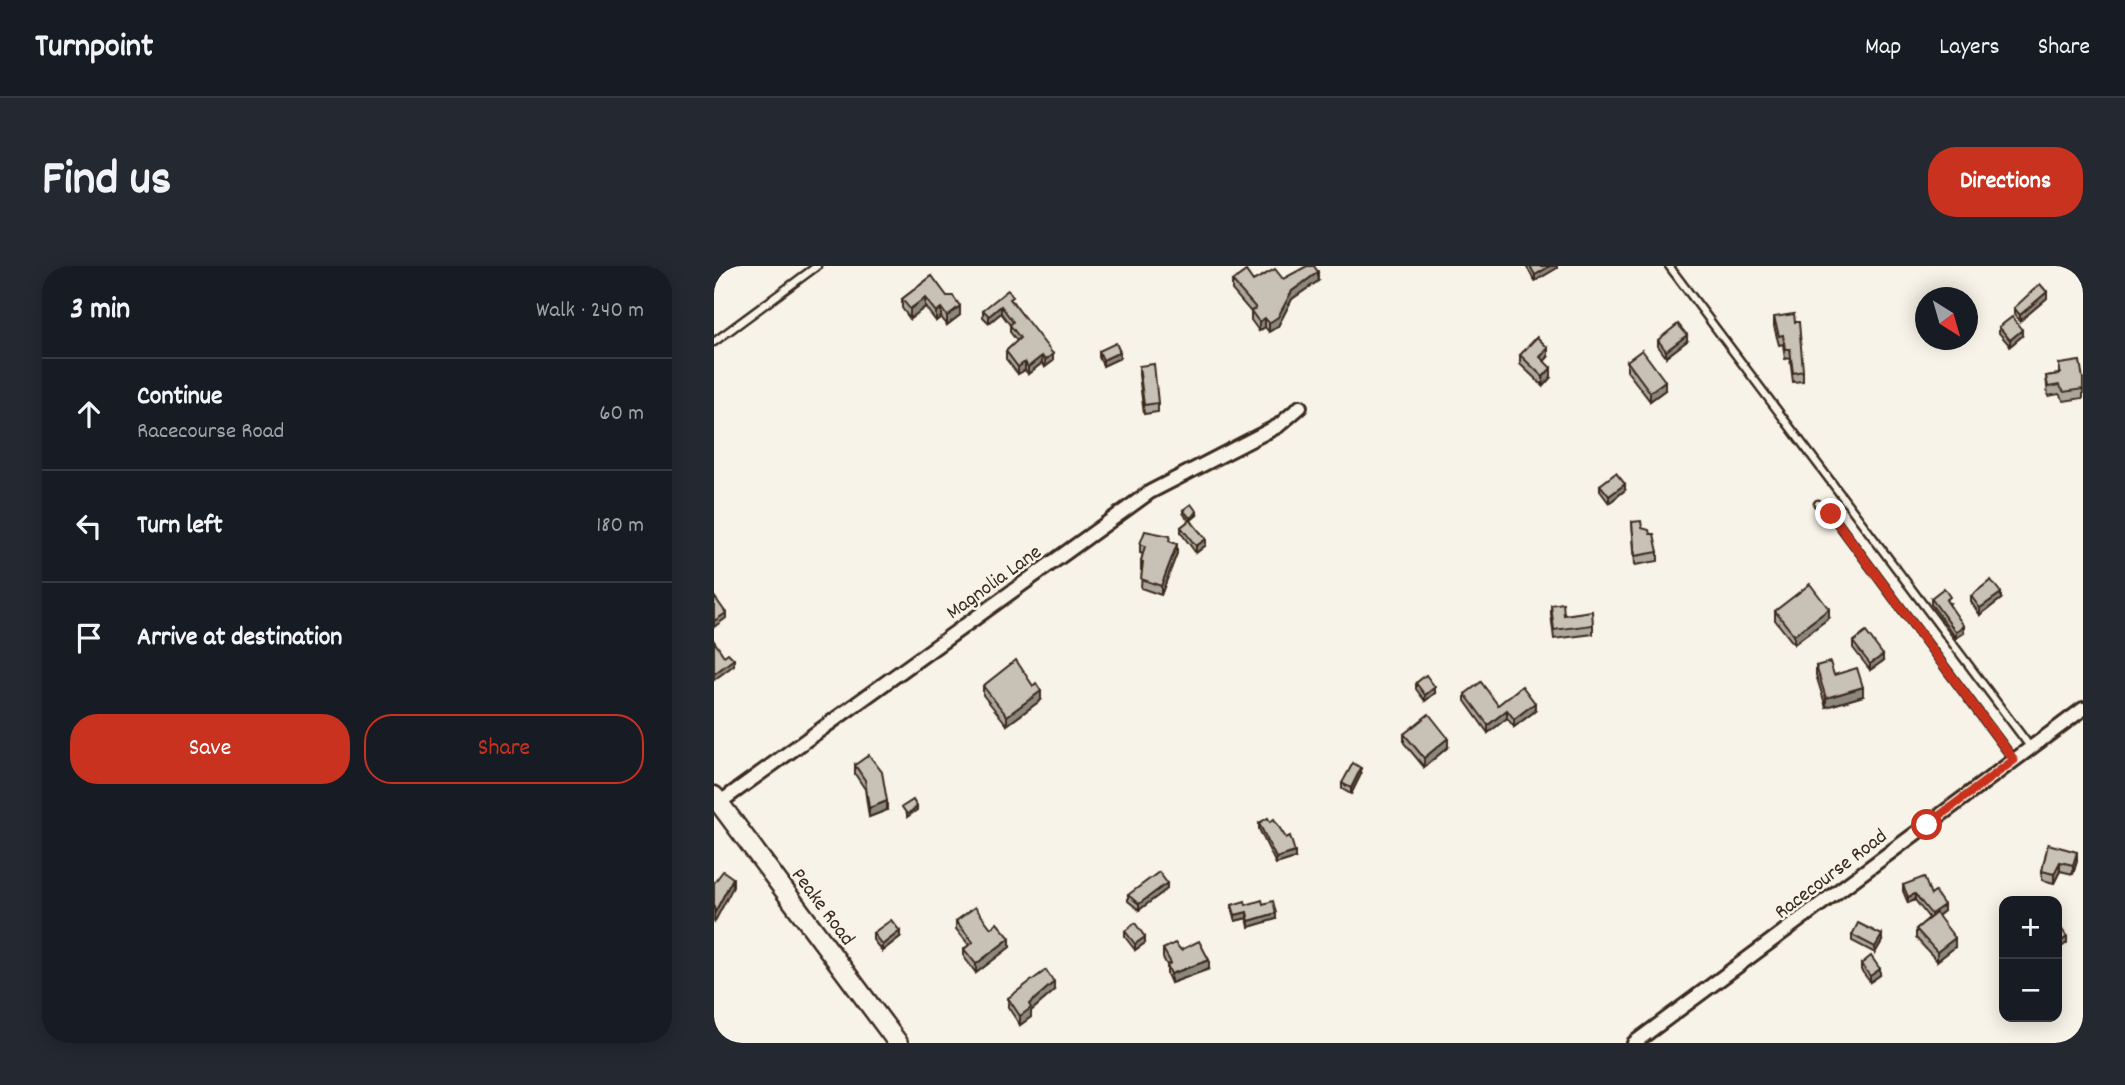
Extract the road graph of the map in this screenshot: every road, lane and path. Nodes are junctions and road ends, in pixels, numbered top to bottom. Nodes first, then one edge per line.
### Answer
1 (817, 266) edge
2 (1669, 266) edge
3 (714, 342) edge
4 (1300, 407) dead end
5 (1818, 504) dead end
6 (2083, 709) edge
7 (2031, 748) junction
8 (2014, 760) junction
9 (717, 800) edge
10 (898, 1043) edge
11 (1634, 1043) edge

1 - 3 lane
2 - 7 lane
4 - 9 street, Magnolia Lane
5 - 8 lane
6 - 7 street, Racecourse Road
7 - 8 street, Racecourse Road
8 - 11 street, Racecourse Road
9 - 10 street, Peake Road

